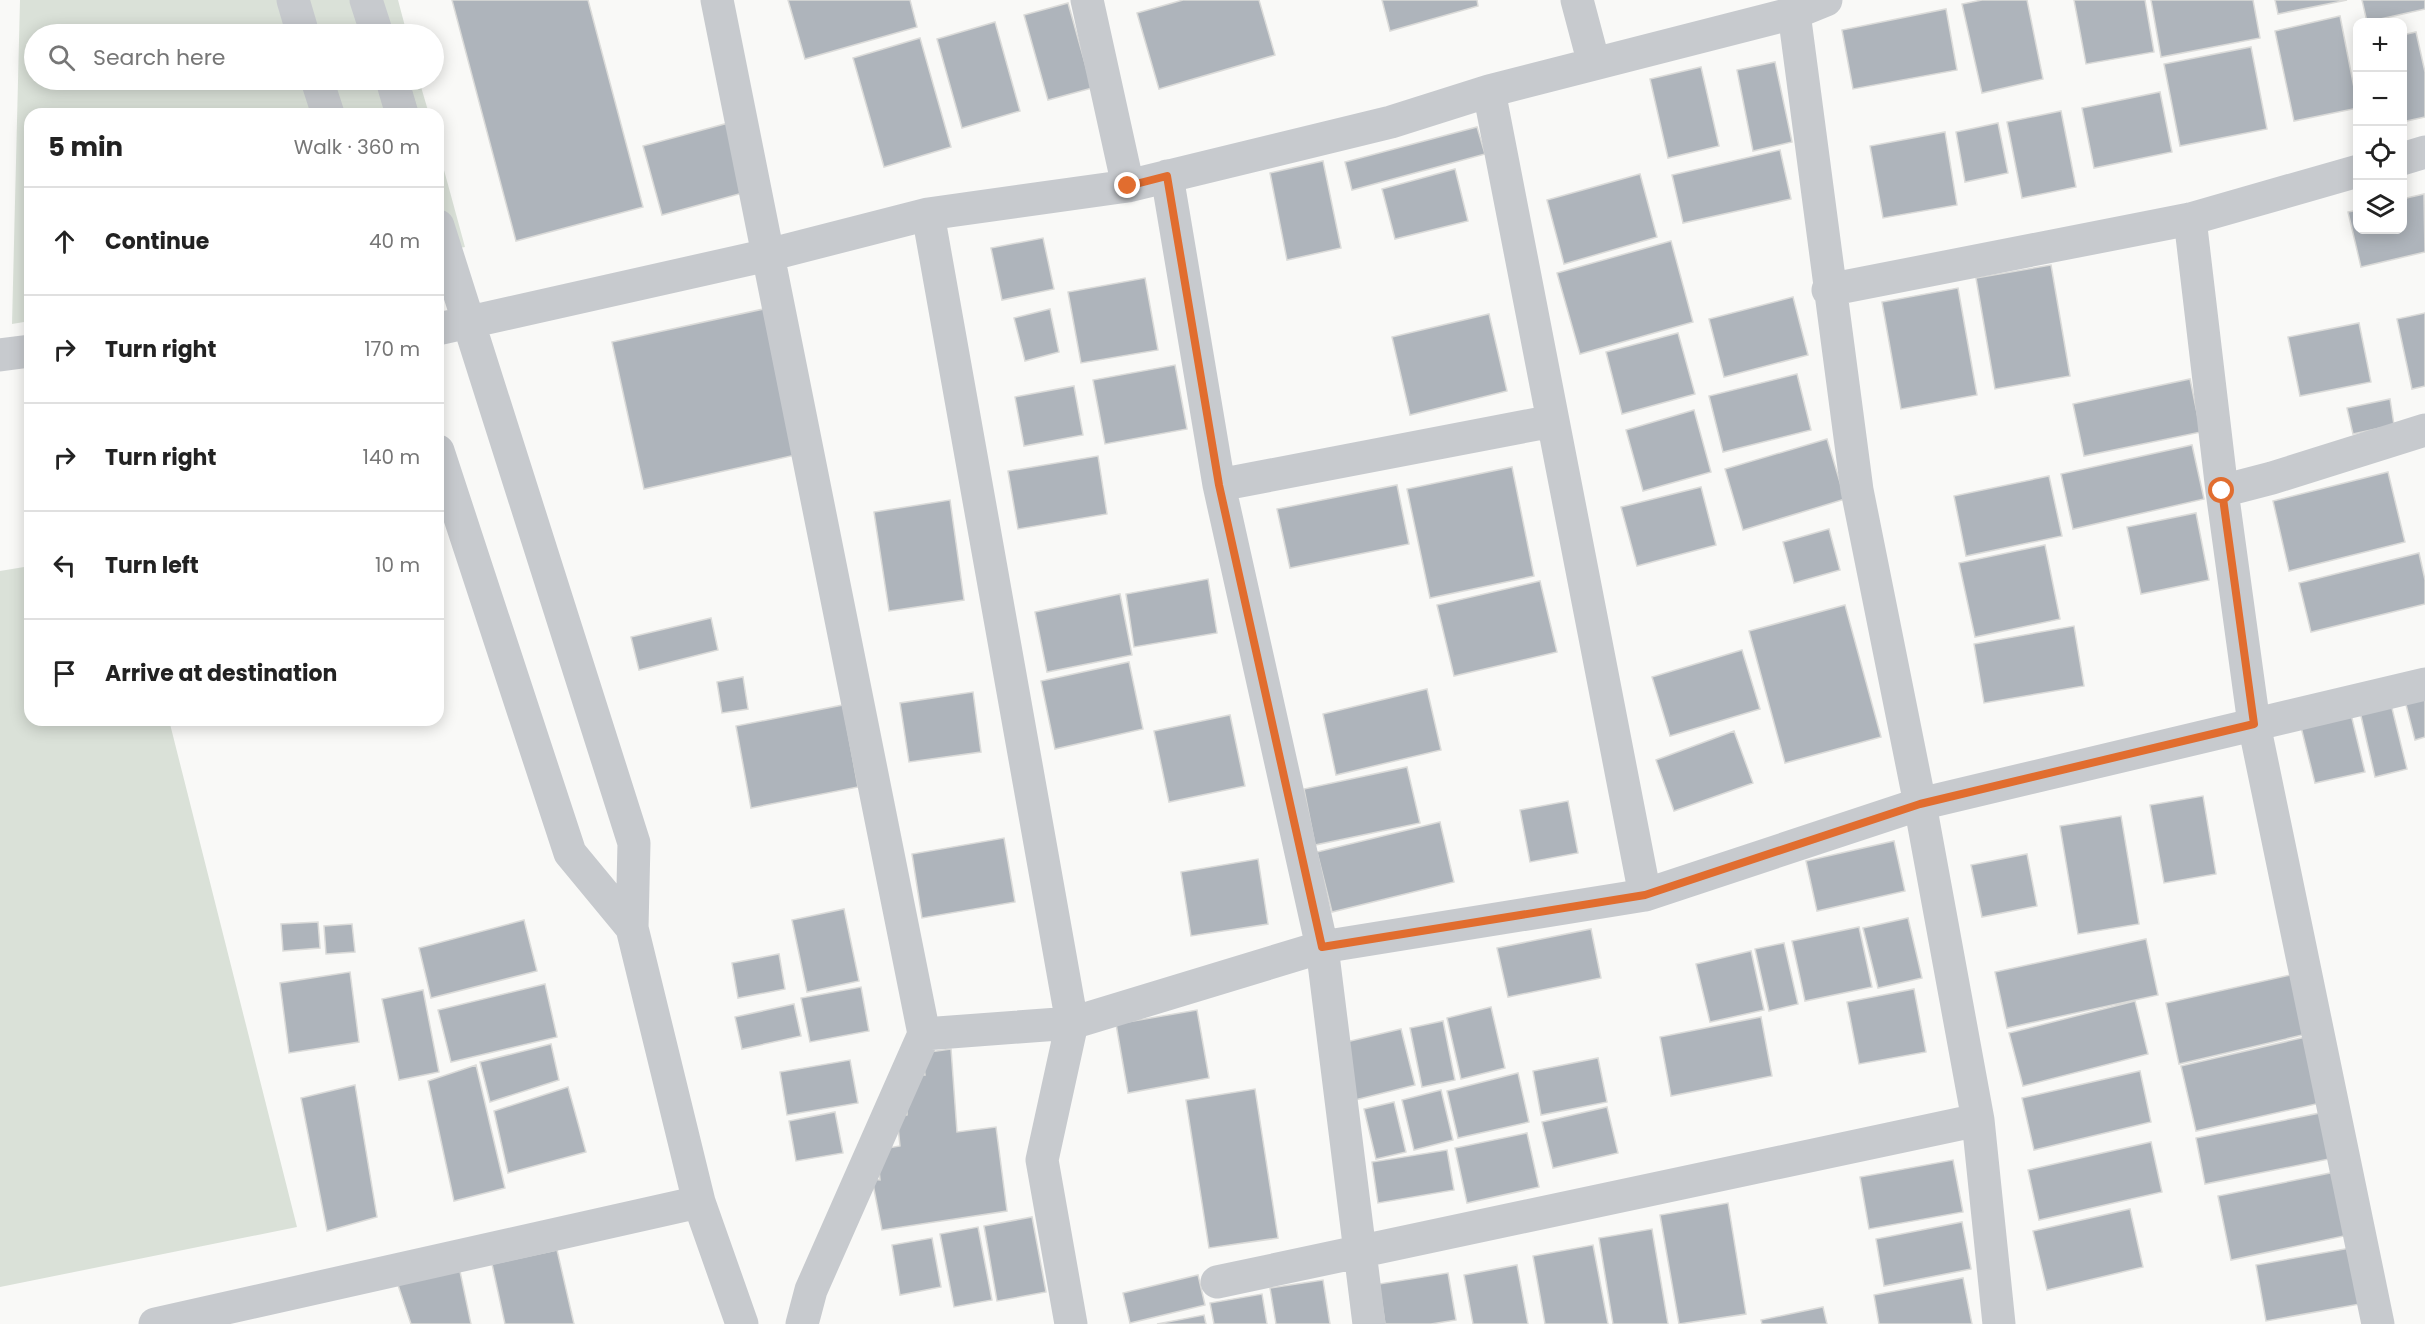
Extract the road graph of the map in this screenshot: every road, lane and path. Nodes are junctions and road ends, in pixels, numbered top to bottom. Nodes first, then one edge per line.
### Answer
1 (292, 0) edge
2 (366, 0) edge
3 (717, 0) edge
4 (1087, 0) edge
5 (1577, 0) edge
6 (1826, 0) edge
7 (1794, 13) junction
8 (300, 24) edge
9 (374, 24) edge
10 (1594, 64) junction
11 (320, 90) edge
12 (395, 90) edge
13 (1489, 91) junction
14 (326, 108) edge
15 (400, 108) edge
16 (2425, 152) edge
17 (2407, 158) edge
18 (2353, 172) edge
19 (1167, 176) junction
20 (1128, 186) junction
21 (928, 214) junction
22 (2190, 219) junction
23 (768, 255) junction
24 (444, 266) edge
25 (1828, 290) junction
26 (453, 326) edge
27 (24, 352) edge
28 (0, 355) edge
29 (1553, 421) junction
30 (2425, 430) edge
31 (444, 469) edge
32 (1219, 485) junction
33 (2222, 491) junction
34 (2425, 684) edge
35 (2254, 724) junction
36 (1920, 804) junction
37 (1645, 895) junction
38 (632, 928) junction
39 (1322, 947) junction
40 (1072, 1023) junction
41 (924, 1034) junction
42 (1978, 1120) junction
43 (699, 1202) junction
44 (1360, 1252) junction
45 (1217, 1282) dead end
46 (155, 1324) edge
47 (742, 1324) edge
48 (802, 1324) edge
49 (1071, 1324) edge
50 (1369, 1324) edge
51 (1999, 1324) edge
52 (2378, 1324) edge

1 - 8 street
2 - 9 street
3 - 23 street
4 - 20 street
5 - 10 street
6 - 7 street
7 - 10 street
7 - 25 street
10 - 13 street
11 - 14 street
12 - 15 street
13 - 19 street
13 - 29 street
16 - 17 street
18 - 22 street
19 - 20 street
19 - 32 street
20 - 21 street
21 - 23 street
21 - 40 street
22 - 25 street
22 - 33 street
23 - 26 street
23 - 41 street
24 - 26 street
25 - 36 street
26 - 38 street
27 - 28 street
29 - 32 street
29 - 37 street
30 - 33 street
31 - 38 street
32 - 39 street
33 - 35 street
34 - 35 street
35 - 36 street
35 - 52 street
36 - 37 street
36 - 42 street
37 - 39 street
38 - 43 street
39 - 40 street
39 - 44 street
40 - 41 street
40 - 49 street
41 - 48 street
42 - 44 street
42 - 51 street
43 - 46 street
43 - 47 street
44 - 45 street
44 - 50 street

